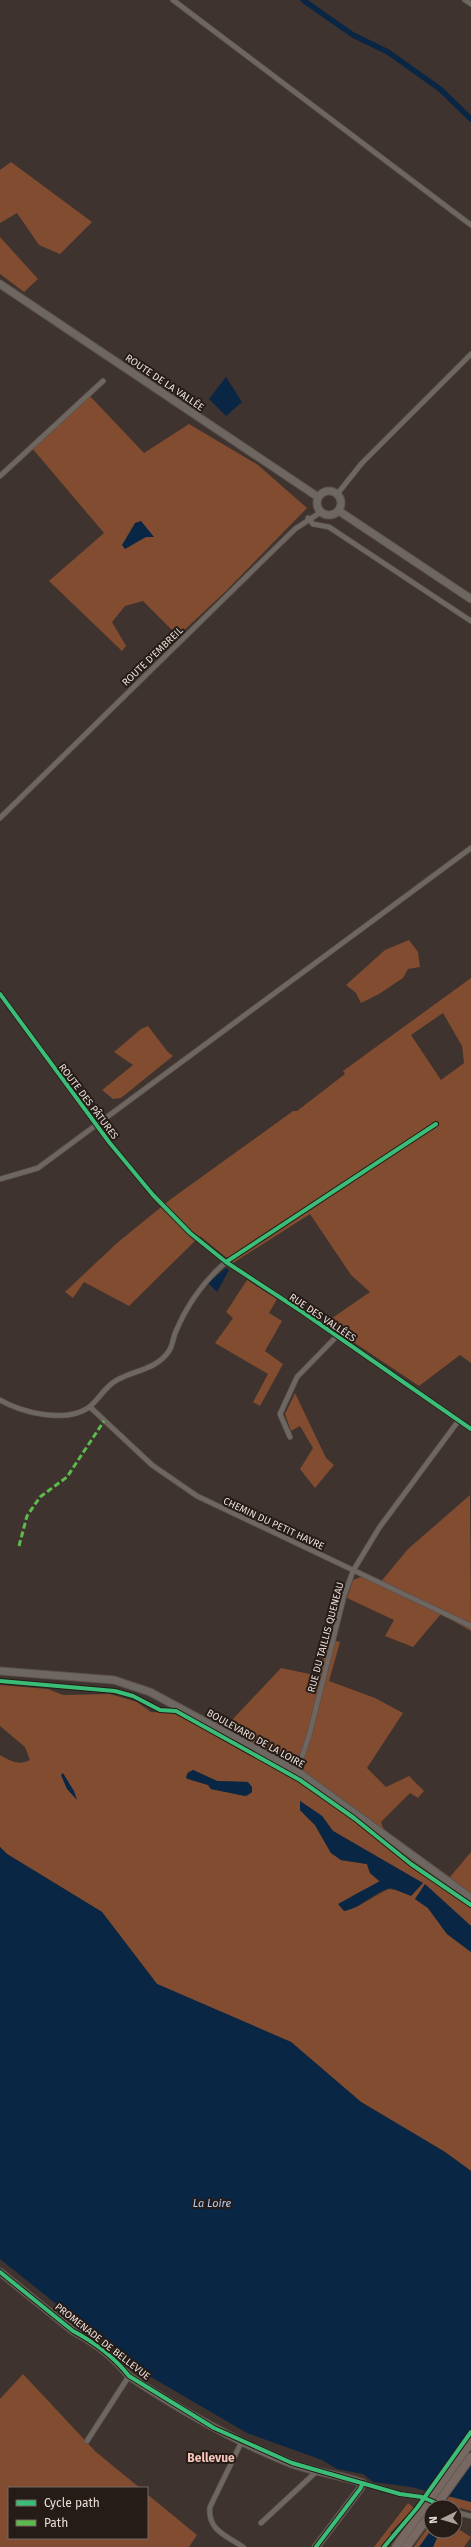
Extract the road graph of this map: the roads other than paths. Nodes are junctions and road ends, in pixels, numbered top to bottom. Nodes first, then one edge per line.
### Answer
1 (173, 0) edge
2 (464, 0) edge
3 (471, 4) edge
4 (471, 225) edge
5 (0, 284) edge
6 (471, 354) edge
7 (102, 380) dead end
8 (0, 476) edge
9 (338, 493) junction
10 (318, 497) junction
11 (339, 511) junction
12 (321, 512) junction
13 (308, 518) junction
14 (471, 599) edge
15 (471, 620) edge
16 (0, 818) edge
17 (471, 848) edge
18 (0, 994) edge
19 (95, 1123) junction
20 (0, 1179) edge
21 (170, 1214) joint
22 (226, 1262) junction
23 (337, 1336) junction
24 (0, 1400) edge
25 (90, 1407) junction
26 (459, 1420) junction
27 (471, 1428) edge
28 (290, 1437) dead end
29 (353, 1571) junction
30 (471, 1626) edge
31 (0, 1671) edge
32 (297, 1770) junction
33 (471, 1898) edge
34 (0, 2272) edge
35 (129, 2376) junction
36 (87, 2441) dead end
37 (242, 2441) junction
38 (471, 2442) edge
39 (471, 2457) edge
40 (317, 2471) junction
41 (363, 2483) junction
42 (427, 2499) edge
43 (436, 2499) edge
44 (441, 2499) edge
45 (423, 2518) edge
46 (423, 2520) edge
47 (261, 2523) dead end
48 (244, 2547) edge
49 (316, 2547) edge
50 (396, 2547) edge
51 (406, 2547) edge

1 - 4 street
2 - 3 street
5 - 10 main road, ROUTE DE LA VALLÉE
6 - 9 street
7 - 8 street
9 - 10 main road
9 - 11 main road
10 - 12 main road
11 - 12 main road
11 - 14 main road
12 - 13 street, ROUTE D'EMBREIL
13 - 15 street
13 - 16 street, ROUTE D'EMBREIL
17 - 19 street
18 - 19 street, ROUTE DES PÂTURES
19 - 20 street
19 - 21 street, ROUTE DES PÂTURES
21 - 22 street, RUE DES VALLÉES
22 - 23 street, RUE DES VALLÉES
22 - 25 street
23 - 26 street, RUE DES VALLÉES
23 - 28 street
24 - 25 street
25 - 29 street, CHEMIN DU PETIT HAVRE
26 - 27 street, RUE DES VALLÉES
26 - 29 street, RUE DU TAILLIS QUENEAU
29 - 30 street, CHEMIN DU PETIT HAVRE
29 - 32 street, RUE DU TAILLIS QUENEAU
31 - 32 main road, BOULEVARD DE LA LOIRE
32 - 33 main road, BOULEVARD DE LA LOIRE
34 - 35 main road, PROMENADE DE BELLEVUE
35 - 36 street
35 - 37 main road, PROMENADE DE BELLEVUE
37 - 40 main road, PROMENADE DE BELLEVUE
37 - 48 street
38 - 43 highway, bridge
39 - 44 highway, bridge
40 - 41 main road, PROMENADE DE BELLEVUE
40 - 47 street
41 - 42 street, PROMENADE DE BELLEVUE
41 - 49 main road
45 - 50 highway
46 - 51 highway

